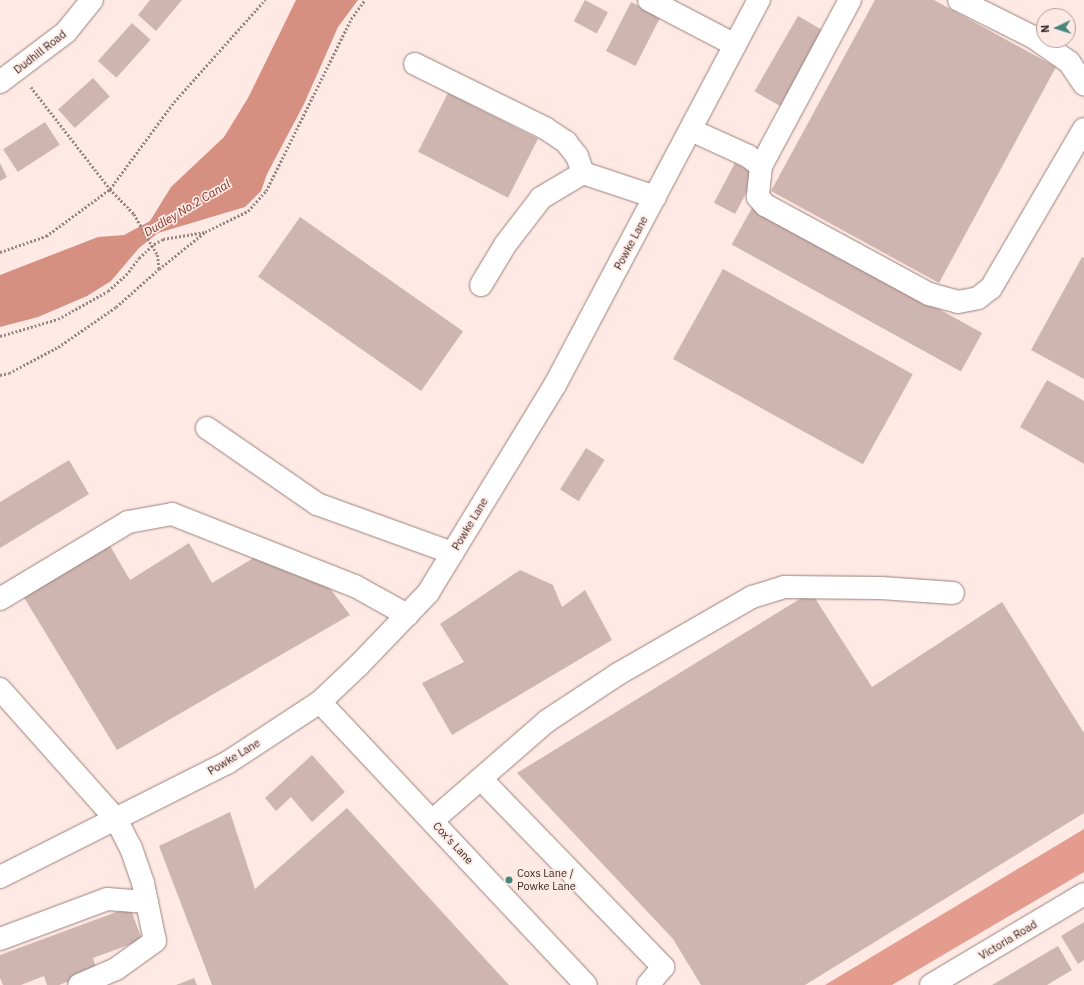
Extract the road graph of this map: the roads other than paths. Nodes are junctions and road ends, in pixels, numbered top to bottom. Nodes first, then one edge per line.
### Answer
1 (92, 0) edge
2 (649, 0) edge
3 (759, 0) edge
4 (850, 0) edge
5 (959, 0) edge
6 (735, 45) junction
7 (415, 64) dead end
8 (8, 77) edge
9 (1084, 84) edge
10 (1084, 129) edge
11 (691, 130) junction
12 (761, 166) junction
13 (583, 173) junction
14 (655, 197) junction
15 (481, 285) dead end
16 (207, 428) dead end
17 (452, 553) junction
18 (953, 593) dead end
19 (0, 599) edge
20 (407, 615) junction
21 (0, 689) edge
22 (320, 702) junction
23 (481, 779) junction
24 (116, 819) junction
25 (432, 821) junction
26 (0, 876) edge
27 (1084, 894) edge
28 (147, 902) junction
29 (0, 939) edge
30 (104, 980) edge
31 (79, 985) edge
32 (586, 985) edge
33 (648, 985) edge
34 (931, 985) edge

1 - 8 street, Dudhill Road
2 - 6 street
3 - 6 street, Powke Lane
4 - 12 street
5 - 9 street
6 - 11 street, Powke Lane
7 - 13 street
10 - 12 street
11 - 12 street
11 - 14 street, Powke Lane
13 - 14 street
13 - 15 street
14 - 17 street, Powke Lane
16 - 17 street
17 - 20 street, Powke Lane
18 - 23 street
19 - 20 street
20 - 22 street, Powke Lane
21 - 24 street
22 - 24 street, Powke Lane
22 - 25 street, Cox's Lane
23 - 25 street
23 - 33 street
24 - 26 street, Powke Lane
24 - 28 street
25 - 32 street, Cox's Lane
27 - 34 street, Victoria Road
28 - 29 street
28 - 30 street
30 - 31 street

